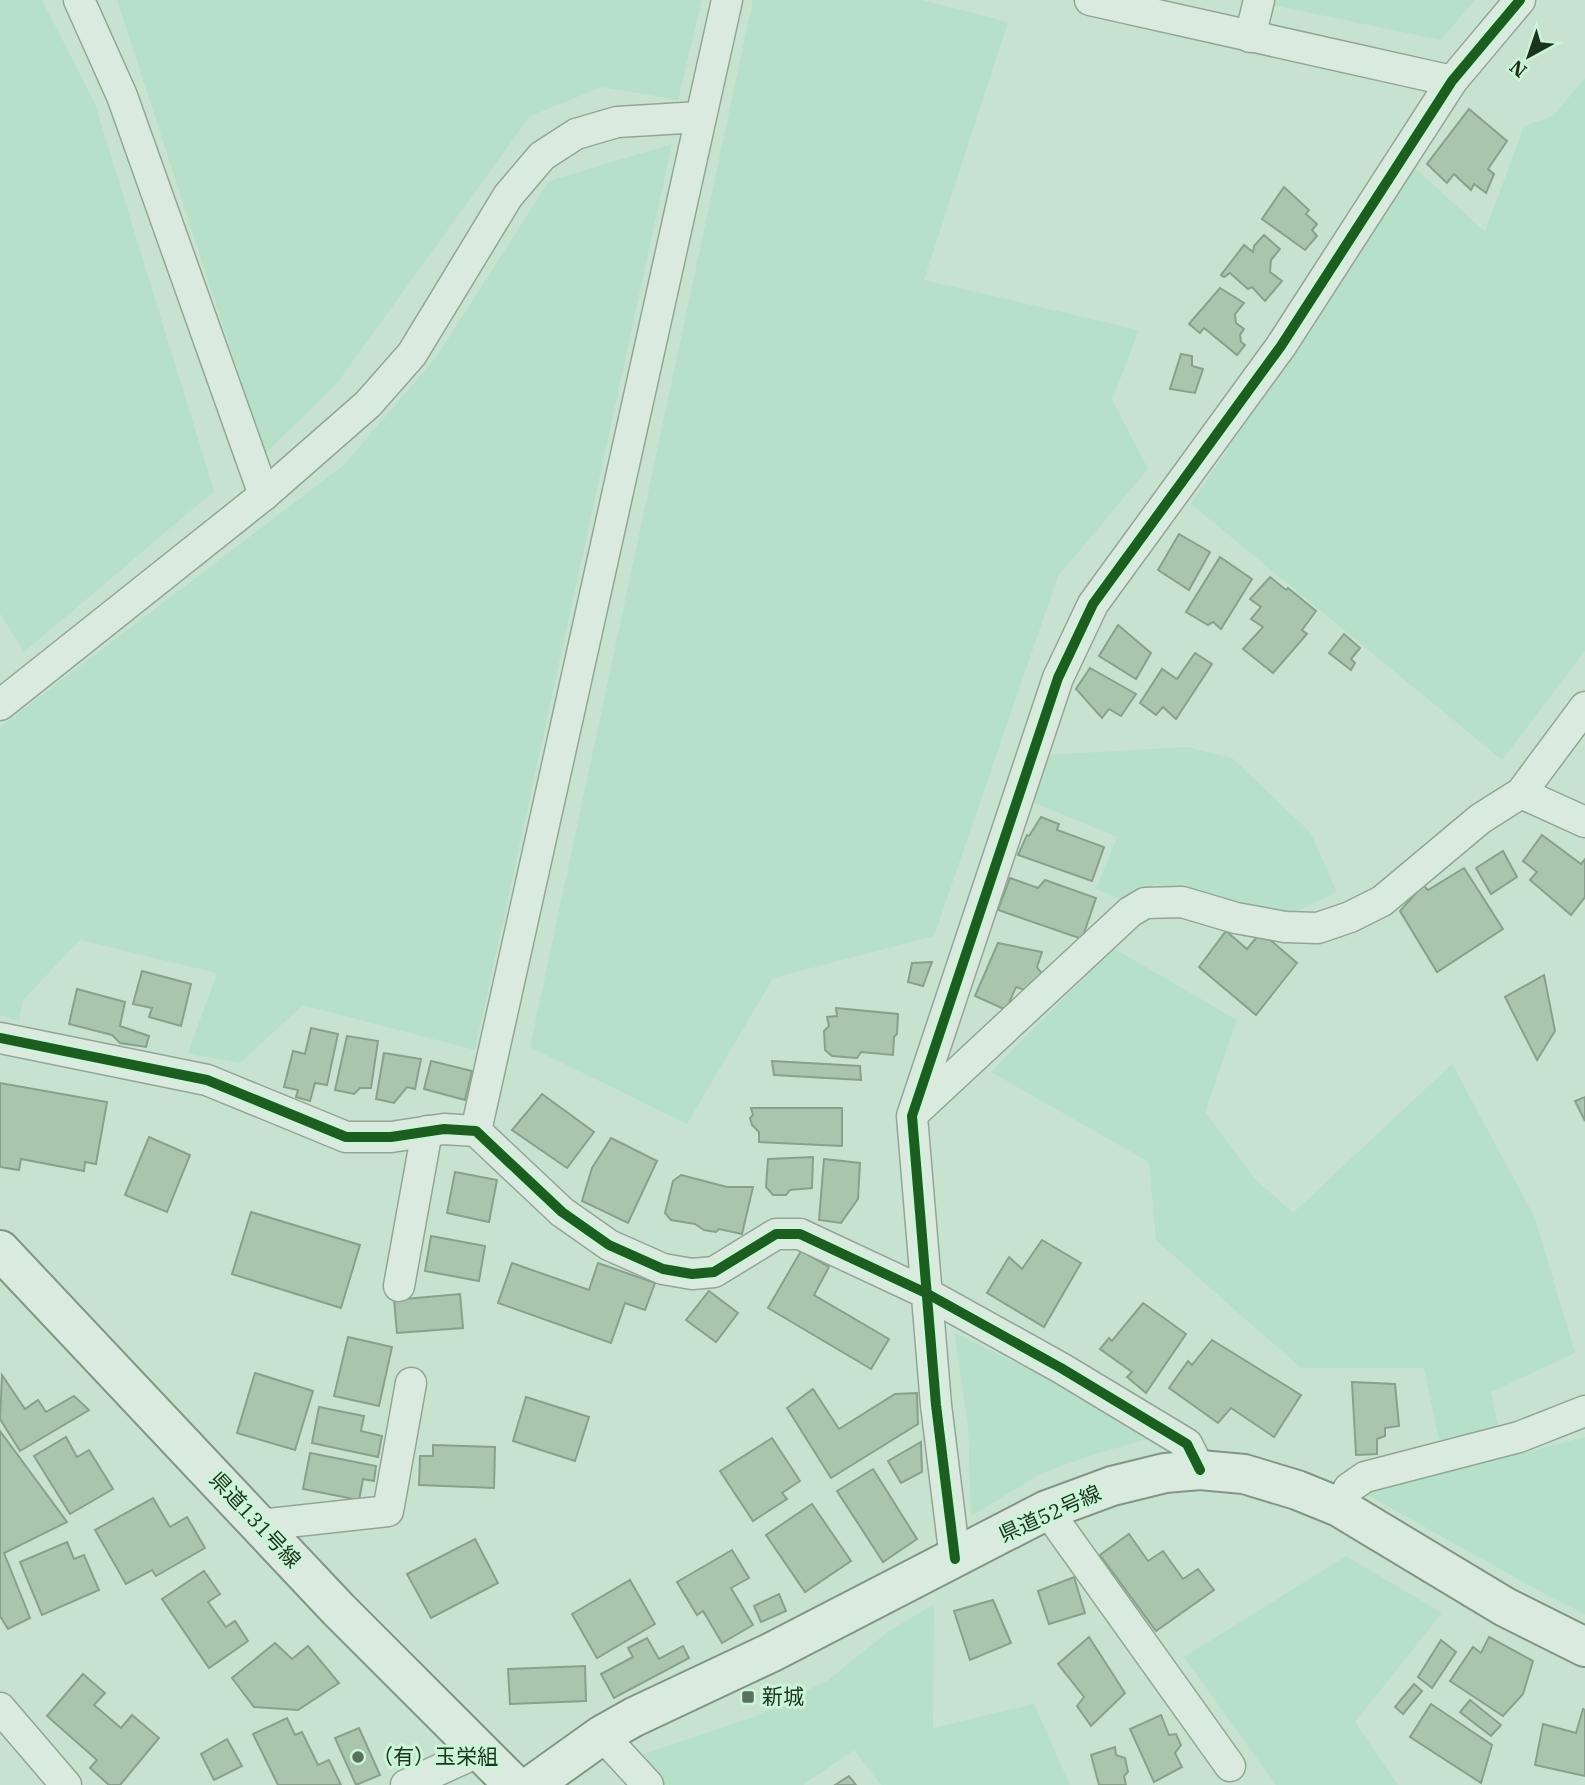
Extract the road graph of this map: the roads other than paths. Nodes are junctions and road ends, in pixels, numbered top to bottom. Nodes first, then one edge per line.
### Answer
1 (79, 0) edge
2 (727, 0) edge
3 (1090, 0) edge
4 (1259, 0) edge
5 (1520, 0) edge
6 (1250, 37) junction
7 (1452, 81) junction
8 (700, 117) junction
9 (264, 495) junction
10 (0, 705) edge
11 (1585, 707) edge
12 (1521, 793) junction
13 (1585, 822) edge
14 (0, 1038) edge
15 (912, 1116) junction
16 (428, 1131) junction
17 (476, 1131) junction
18 (0, 1250) edge
19 (399, 1286) dead end
20 (926, 1293) junction
21 (411, 1383) dead end
22 (1585, 1411) edge
23 (1200, 1470) junction
24 (1339, 1507) junction
25 (1047, 1510) junction
26 (260, 1525) junction
27 (955, 1559) junction
28 (1585, 1647) edge
29 (0, 1708) edge
30 (603, 1735) junction
31 (480, 1751) junction
32 (1230, 1766) dead end
33 (66, 1785) edge
34 (405, 1785) edge
35 (514, 1785) edge
36 (532, 1785) edge
37 (648, 1785) edge

1 - 9 street
2 - 8 street
3 - 6 street
4 - 6 street
5 - 7 street
6 - 7 street
7 - 15 street
8 - 9 street
8 - 17 street
9 - 10 street
11 - 12 street
12 - 13 street
12 - 15 street
14 - 16 street
15 - 20 street
16 - 17 street
16 - 19 street
17 - 20 street
18 - 26 main road, 県道131号線
20 - 23 street
20 - 27 street
21 - 26 street
22 - 24 street
23 - 24 main road, 県道52号線
23 - 25 main road, 県道52号線
24 - 28 main road, 県道52号線
25 - 27 main road, 県道52号線
25 - 32 street
26 - 31 main road, 県道131号線
27 - 30 main road, 県道52号線
29 - 33 street
30 - 36 main road, 県道52号線
30 - 37 street
31 - 34 street
31 - 35 main road, 県道131号線

